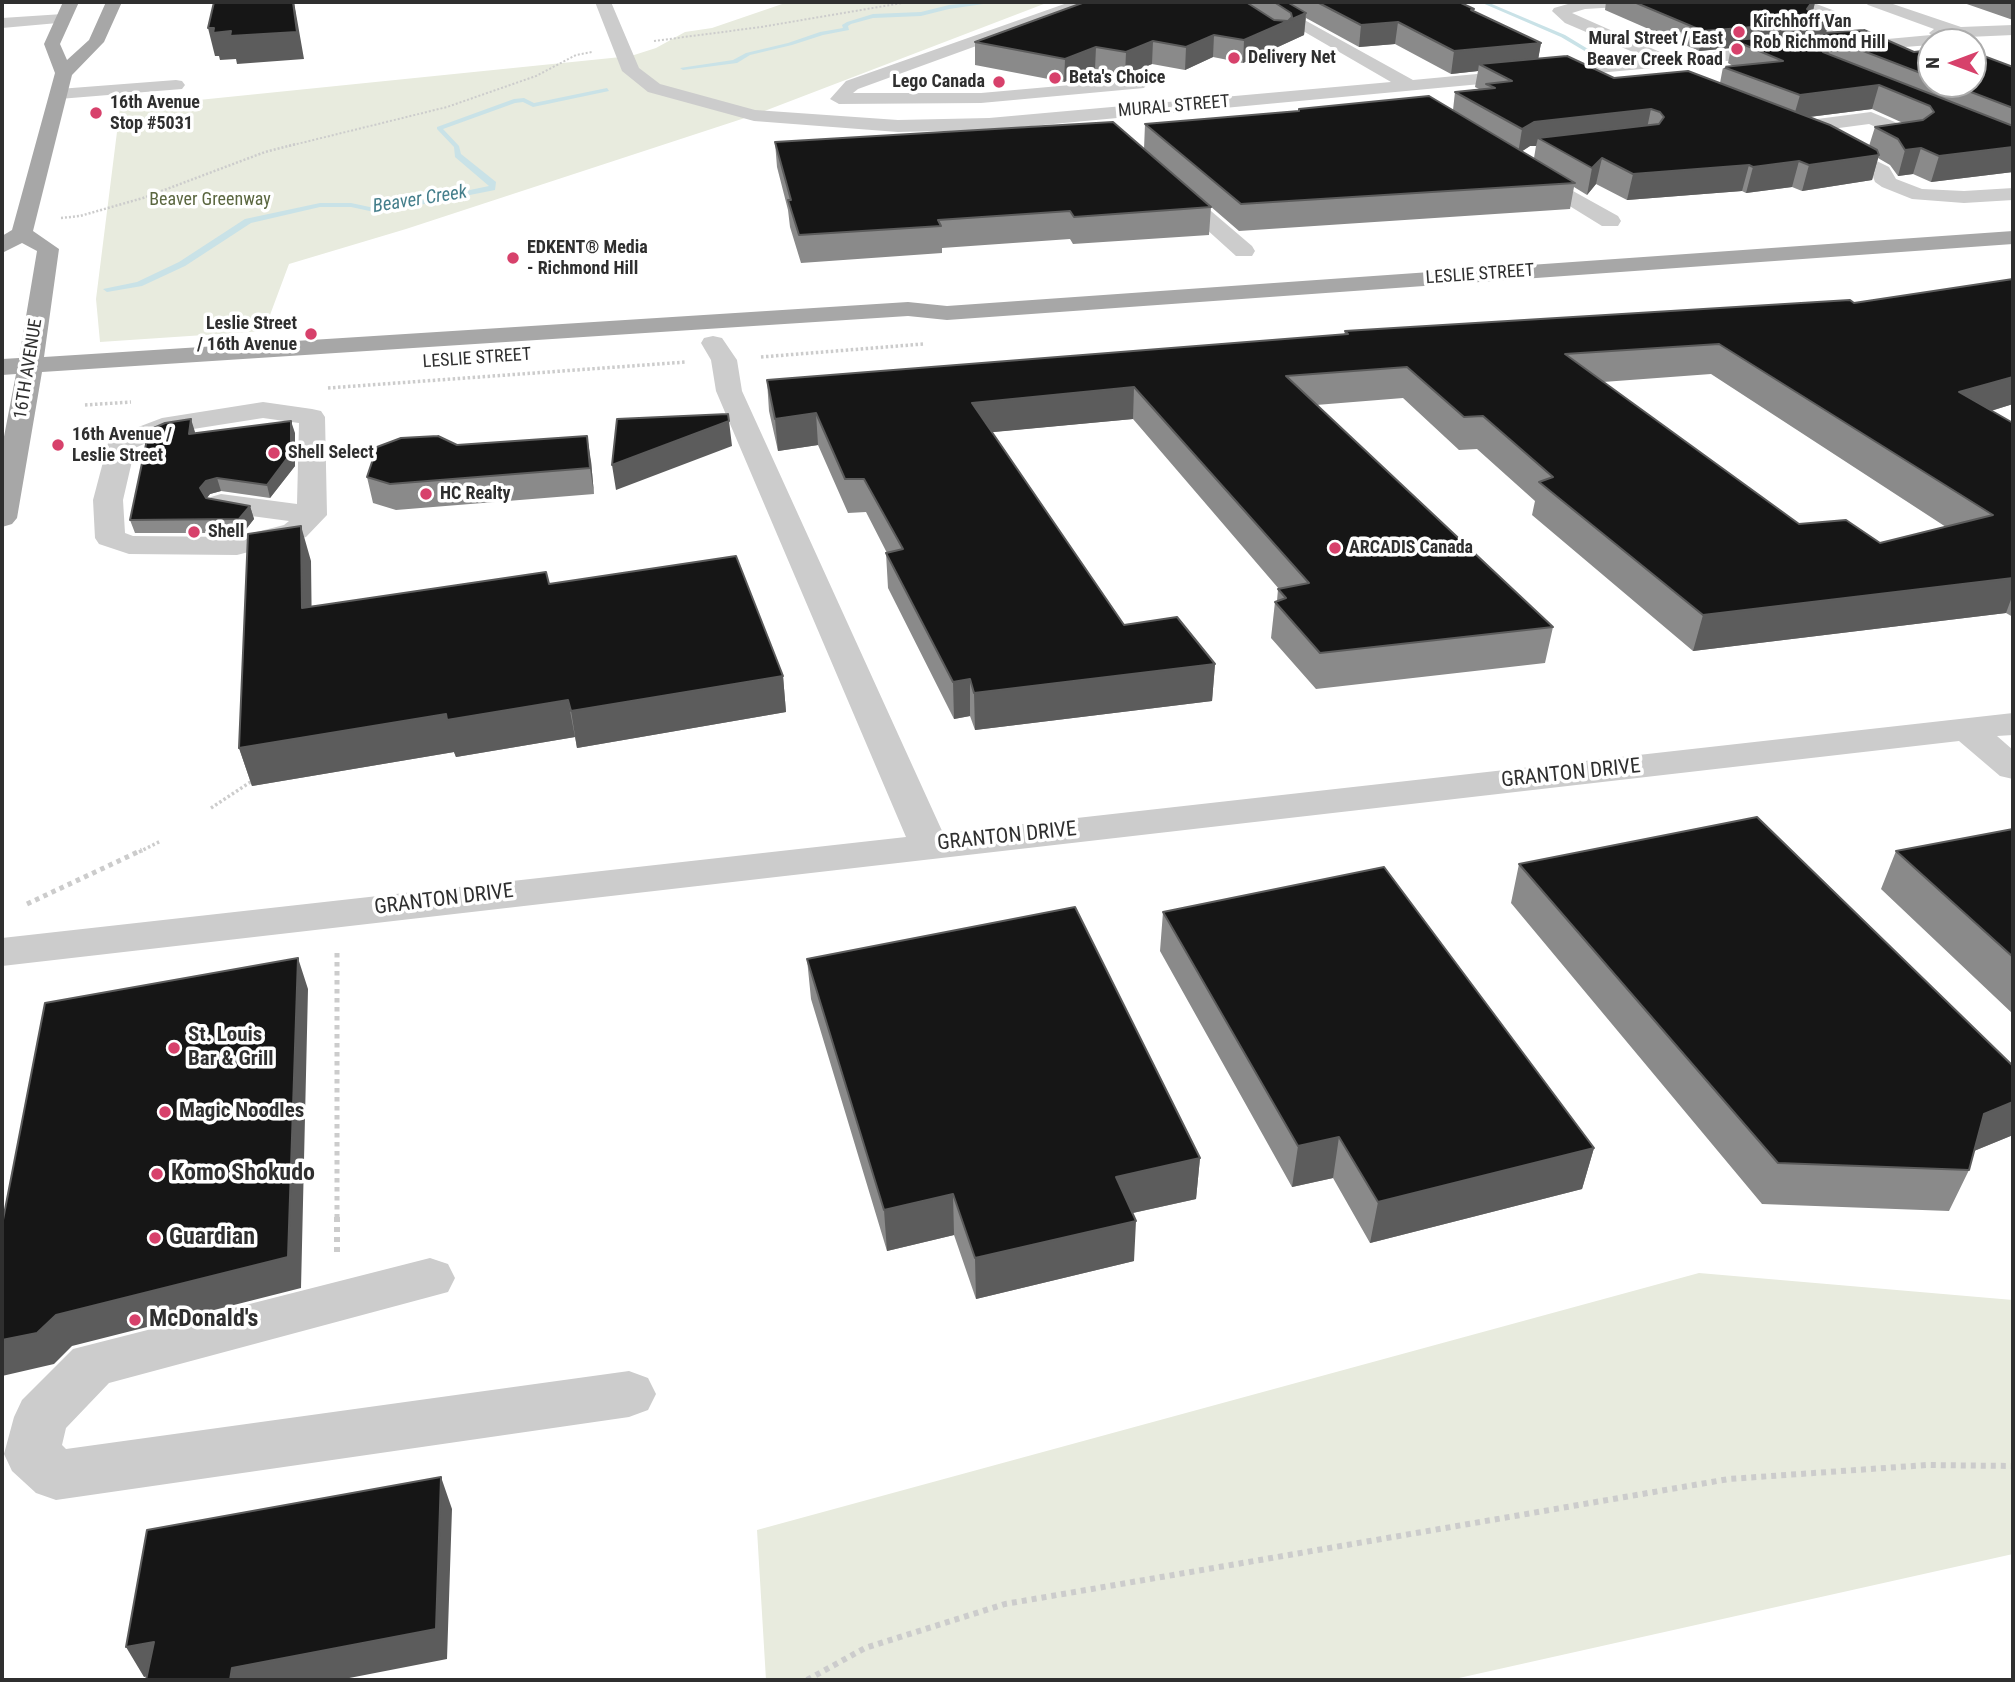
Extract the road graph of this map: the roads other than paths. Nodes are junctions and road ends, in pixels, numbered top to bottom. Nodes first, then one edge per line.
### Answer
1 (71, 2) edge
2 (114, 2) edge
3 (603, 2) edge
4 (1084, 2) edge
5 (1261, 2) edge
6 (1619, 2) edge
7 (1798, 2) edge
8 (1873, 2) edge
9 (1987, 15) dead end
10 (86, 17) dead end
11 (63, 19) junction
12 (2, 23) edge
13 (2013, 24) edge
14 (1948, 28) edge
15 (2013, 30) edge
16 (1917, 32) edge
17 (1987, 32) edge
18 (100, 35) junction
19 (1835, 39) junction
20 (1917, 41) edge
21 (1987, 41) edge
22 (2001, 46) dead end
23 (1803, 50) junction
24 (1544, 58) edge
25 (1668, 61) junction
26 (1396, 62) edge
27 (1371, 64) junction
28 (1634, 64) junction
29 (1570, 70) junction
30 (64, 73) junction
31 (1336, 74) dead end
32 (1673, 81) edge
33 (1160, 82) edge
34 (176, 85) dead end
35 (1410, 85) junction
36 (1389, 87) junction
37 (1361, 90) junction
38 (59, 94) junction
39 (837, 99) junction
40 (1419, 106) edge
41 (1090, 115) junction
42 (815, 120) junction
43 (1109, 132) edge
44 (1838, 148) junction
45 (1516, 164) edge
46 (1152, 170) edge
47 (2013, 194) edge
48 (1610, 222) dead end
49 (24, 228) junction
50 (2013, 238) edge
51 (2, 246) edge
52 (1244, 251) dead end
53 (947, 313) junction
54 (713, 343) junction
55 (2, 367) edge
56 (19, 380) edge
57 (221, 503) edge
58 (312, 515) junction
59 (2, 517) edge
60 (2013, 724) edge
61 (1966, 729) junction
62 (2013, 768) edge
63 (929, 845) junction
64 (2, 952) edge
65 (430, 1278) dead end
66 (629, 1394) dead end

1 - 11 main road
2 - 18 main road
3 - 42 street, MURAL STREET
4 - 39 street
5 - 27 street
6 - 25 street
7 - 19 street
8 - 14 street
9 - 13 street
10 - 18 main road
11 - 12 street
11 - 30 main road
15 - 17 street
16 - 19 street, MURAL STREET
18 - 30 main road
19 - 23 street, MURAL STREET
20 - 23 street, MURAL STREET
21 - 22 street
23 - 25 street, MURAL STREET
24 - 29 street
25 - 28 street, MURAL STREET
26 - 27 street
27 - 35 street
28 - 29 street, MURAL STREET
28 - 32 street
29 - 35 street, MURAL STREET
30 - 38 main road
31 - 37 street
33 - 39 street
34 - 38 street
35 - 36 street, MURAL STREET
36 - 37 street, MURAL STREET
36 - 40 street
37 - 41 street, MURAL STREET
38 - 49 main road
39 - 42 street
41 - 42 street, MURAL STREET
41 - 43 street
44 - 44 street
44 - 47 street
45 - 48 street
46 - 52 street
49 - 51 main road
49 - 56 main road, 16TH AVENUE
50 - 53 main road, LESLIE STREET
53 - 54 main road, LESLIE STREET
53 - 56 main road, LESLIE STREET
54 - 56 main road, LESLIE STREET
54 - 63 street
55 - 56 main road, LESLIE STREET
56 - 59 main road, 16TH AVENUE
57 - 58 street
58 - 58 street
60 - 61 street, GRANTON DRIVE
61 - 62 street
61 - 63 street, GRANTON DRIVE
63 - 64 street, GRANTON DRIVE
65 - 66 street

